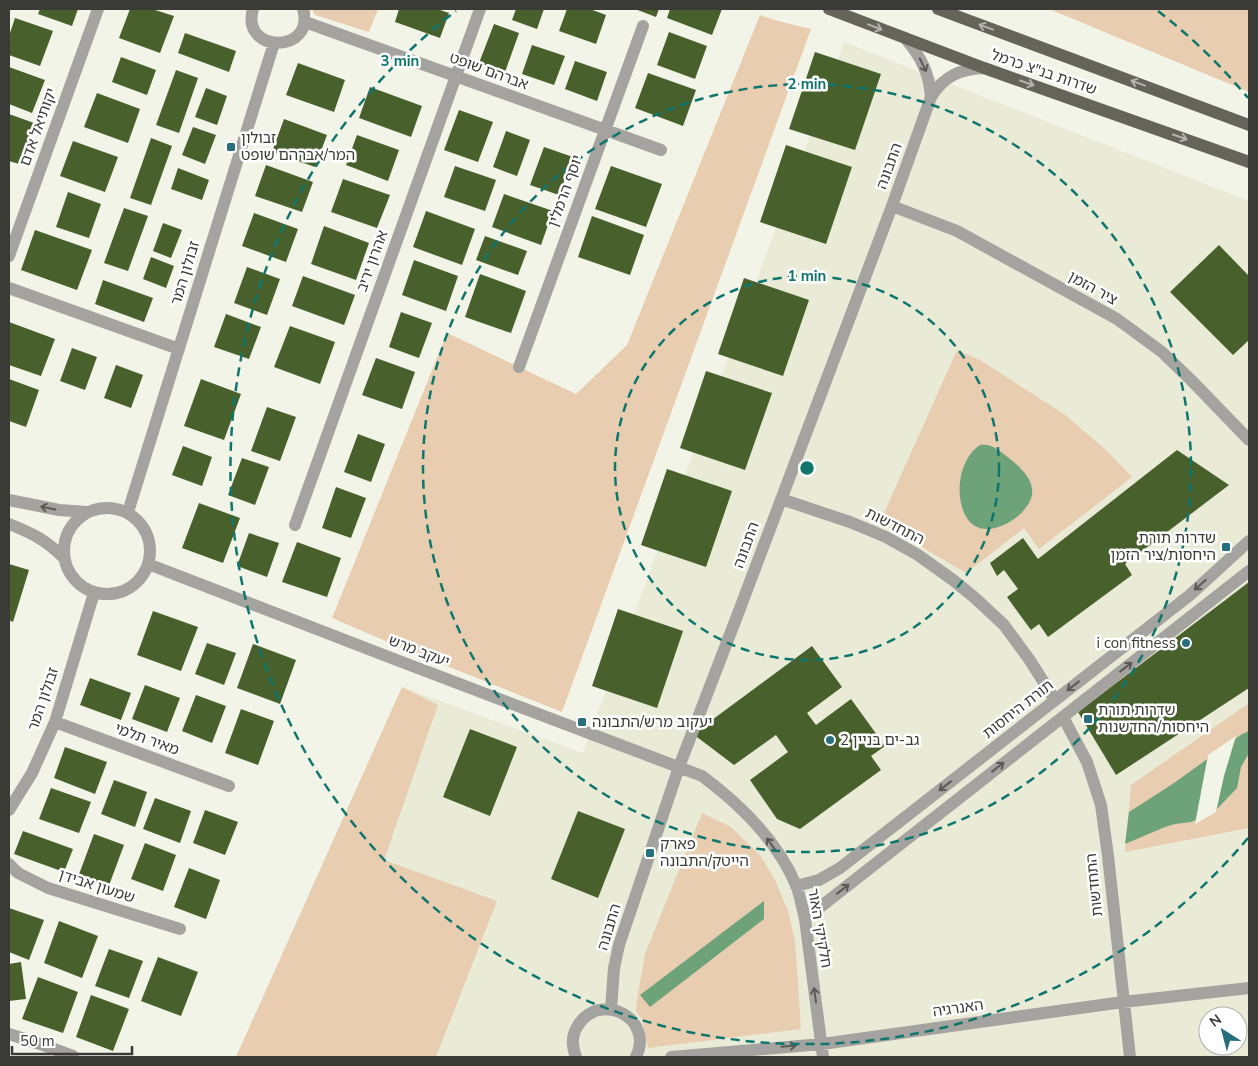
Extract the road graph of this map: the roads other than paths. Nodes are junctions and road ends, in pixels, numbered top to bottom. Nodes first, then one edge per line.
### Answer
1 (98, 9) edge
2 (253, 9) edge
3 (303, 9) edge
4 (480, 9) edge
5 (829, 9) edge
6 (938, 9) edge
7 (305, 22) junction
8 (642, 26) dead end
9 (904, 38) junction
10 (274, 43) junction
11 (984, 68) junction
12 (456, 76) junction
13 (931, 97) junction
14 (1249, 125) edge
15 (605, 130) junction
16 (662, 150) dead end
17 (1249, 162) edge
18 (892, 206) junction
19 (9, 256) edge
20 (9, 288) edge
21 (178, 349) junction
22 (519, 367) dead end
23 (1249, 440) edge
24 (781, 499) junction
25 (9, 500) edge
26 (87, 512) junction
27 (128, 512) junction
28 (9, 524) edge
29 (295, 525) dead end
30 (1249, 541) edge
31 (64, 558) junction
32 (148, 564) junction
33 (1249, 570) edge
34 (94, 593) junction
35 (1055, 700) junction
36 (1063, 716) junction
37 (55, 722) junction
38 (678, 766) junction
39 (229, 786) dead end
40 (9, 810) edge
41 (9, 864) edge
42 (796, 886) junction
43 (805, 919) junction
44 (180, 929) dead end
45 (1249, 988) edge
46 (1123, 1002) junction
47 (611, 1010) junction
48 (9, 1034) edge
49 (822, 1044) junction
50 (73, 1056) edge
51 (576, 1057) edge
52 (636, 1057) edge
53 (671, 1057) edge
54 (823, 1057) edge
55 (1130, 1057) edge

1 - 19 street, יקותיאל אדם
2 - 10 street
3 - 7 street
4 - 12 street, אהרון יריב
5 -> 9 main road, שדרות בנ"צ כרמל
14 -> 6 main road, שדרות בנ"צ כרמל
7 - 10 street
7 - 12 street, אברהם שופט
8 - 15 street, יוסף הרמלין
9 - 11 main road, שדרות בנ"צ כרמל
9 -> 13 street, התבונה
10 - 21 street, זבולון המר
11 - 13 street, התבונה
11 -> 17 main road, שדרות בנ"צ כרמל
12 - 15 street, אברהם שופט
12 - 29 street, אהרון יריב
13 - 18 street, התבונה
15 - 16 street, אברהם שופט
15 - 22 street, יוסף הרמלין
18 - 23 street, ציר הזמן
18 - 24 street, התבונה
20 - 21 street
21 - 27 street, זבולון המר
24 - 35 street, התחדשות
24 - 38 street, התבונה
26 -> 25 street
26 - 27 street
26 - 31 street
27 - 32 street
28 - 31 street
30 -> 35 street, תורת היחסות
31 - 34 street
32 - 34 street
32 - 38 street, יעקב מרש
36 -> 33 street
34 - 37 street, זבולון המר
35 -> 42 street, תורת היחסות
43 -> 36 street
36 - 46 street, התחדשות
37 - 39 street, מאיר תלמי
37 - 40 street, זבולון המר
42 -> 38 street, חלקיקי האור
38 - 47 street, התבונה
41 - 44 street, שמעון אבידן
42 - 43 street, חלקיקי האור
49 -> 43 street, חלקיקי האור
45 - 46 street, האנרגיה
46 - 49 street, האנרגיה
46 - 55 street, התחדשות
47 - 51 street
47 - 52 street
48 - 50 street
53 -> 49 street, האנרגיה
49 - 54 street, חלקיקי האור

